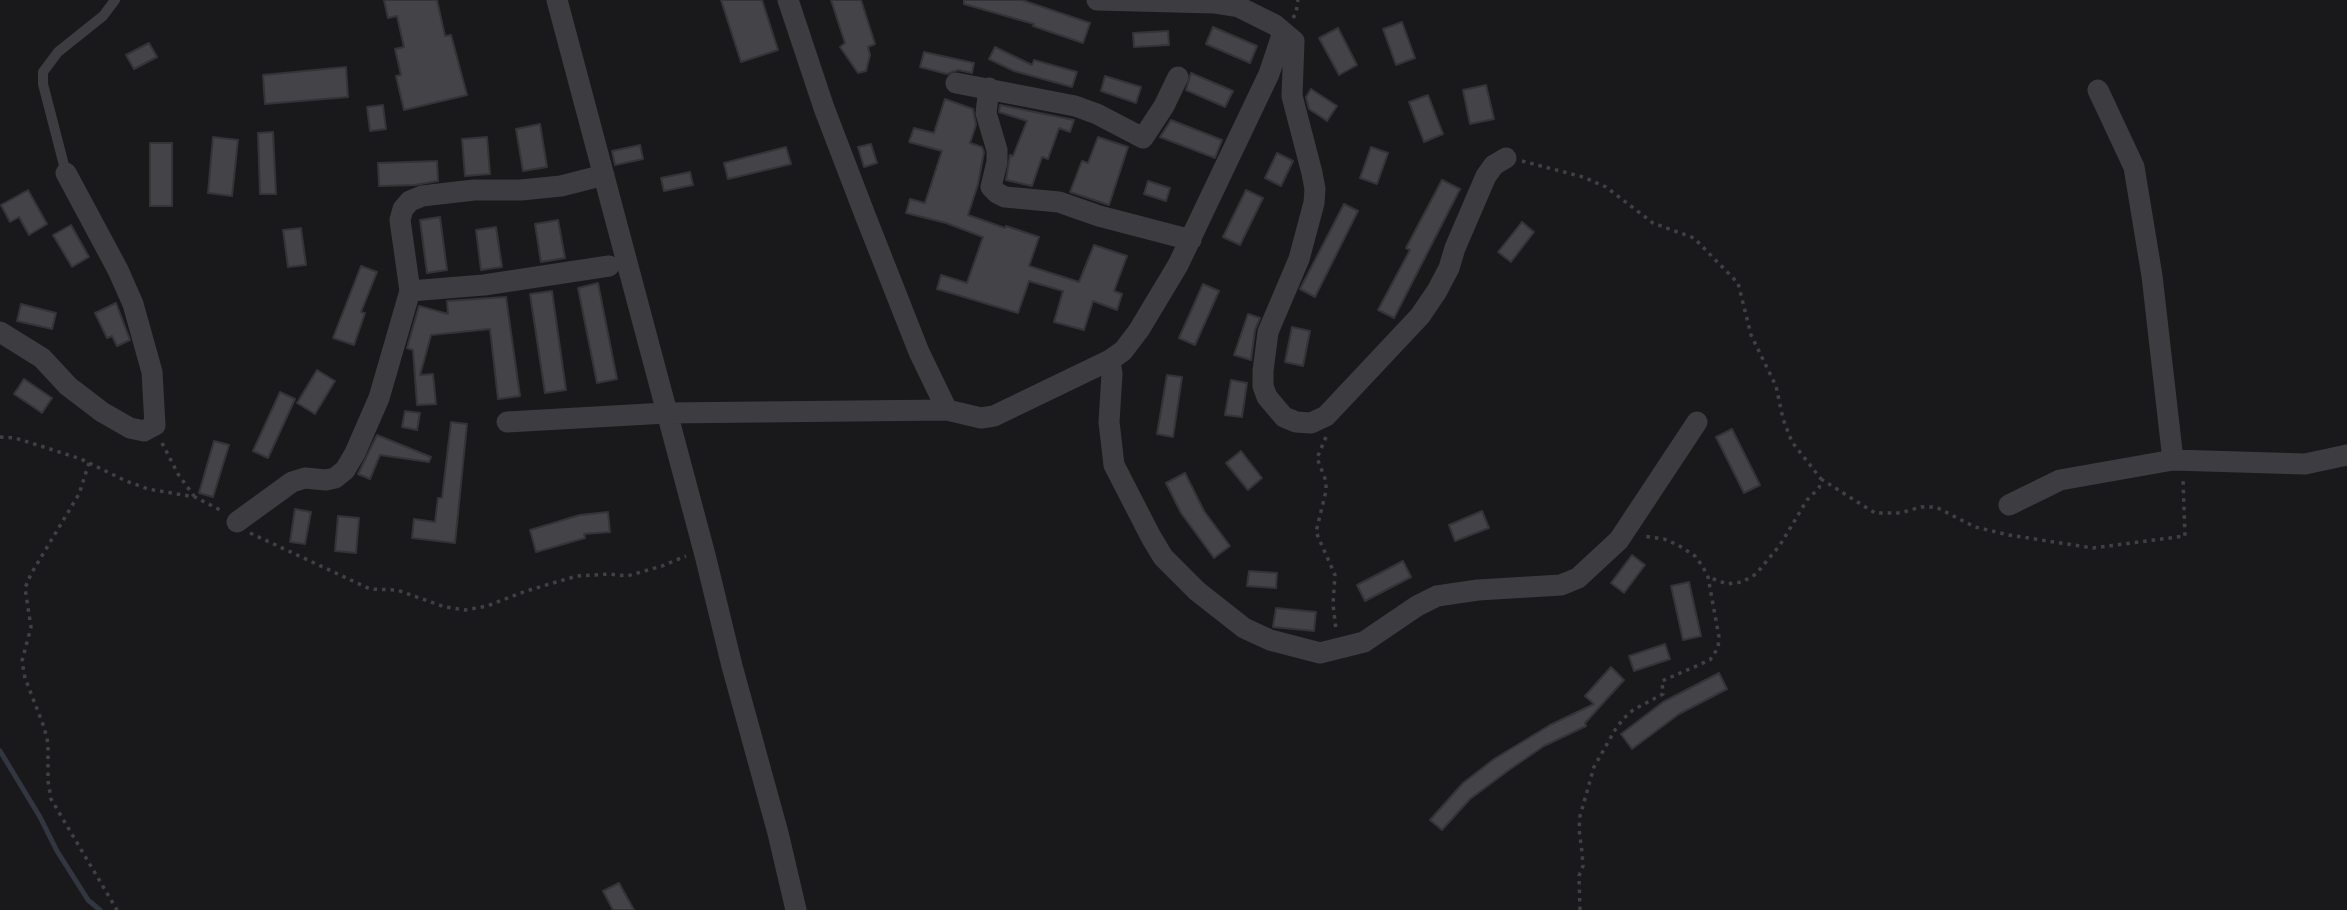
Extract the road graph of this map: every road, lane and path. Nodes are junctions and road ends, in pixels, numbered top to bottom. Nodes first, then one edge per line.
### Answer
1 (114, 0) edge
2 (557, 0) edge
3 (788, 0) edge
4 (1097, 0) edge
5 (1283, 32) junction
6 (1178, 77) dead end
7 (956, 83) dead end
8 (989, 88) junction
9 (2098, 90) dead end
10 (1506, 158) joint
11 (66, 173) joint
12 (604, 175) junction
13 (1191, 240) junction
14 (609, 266) dead end
15 (410, 292) junction
16 (0, 332) edge
17 (1110, 360) junction
18 (947, 410) junction
19 (666, 413) junction
20 (1325, 415) junction
21 (507, 422) dead end
22 (1697, 422) dead end
23 (155, 425) junction
24 (0, 437) edge
25 (2347, 455) edge
26 (2173, 460) junction
27 (89, 463) junction
28 (1821, 479) junction
29 (195, 497) junction
30 (2009, 505) dead end
31 (237, 522) junction
32 (1619, 540) junction
33 (705, 555) junction
34 (1708, 577) junction
35 (1342, 649) junction
36 (117, 910) edge
37 (796, 910) edge
38 (1580, 910) edge

1 - 11 lane
2 - 12 street
3 - 18 street
4 - 5 street
5 - 13 street
5 - 20 street
6 - 8 street
7 - 8 street
8 - 13 street
9 - 26 street
10 - 20 street
10 - 28 path
11 - 23 street
12 - 15 street
12 - 19 street
13 - 17 street
14 - 15 street
15 - 31 street
16 - 23 street
17 - 18 street
17 - 35 street
18 - 19 street
19 - 21 street
19 - 33 street
20 - 35 path
22 - 32 street
23 - 29 path
24 - 27 path
25 - 26 street
26 - 28 path
26 - 30 street
27 - 29 path
27 - 36 path
28 - 34 path
29 - 31 path
31 - 33 path
32 - 34 path
32 - 35 street
33 - 37 street
34 - 38 path

